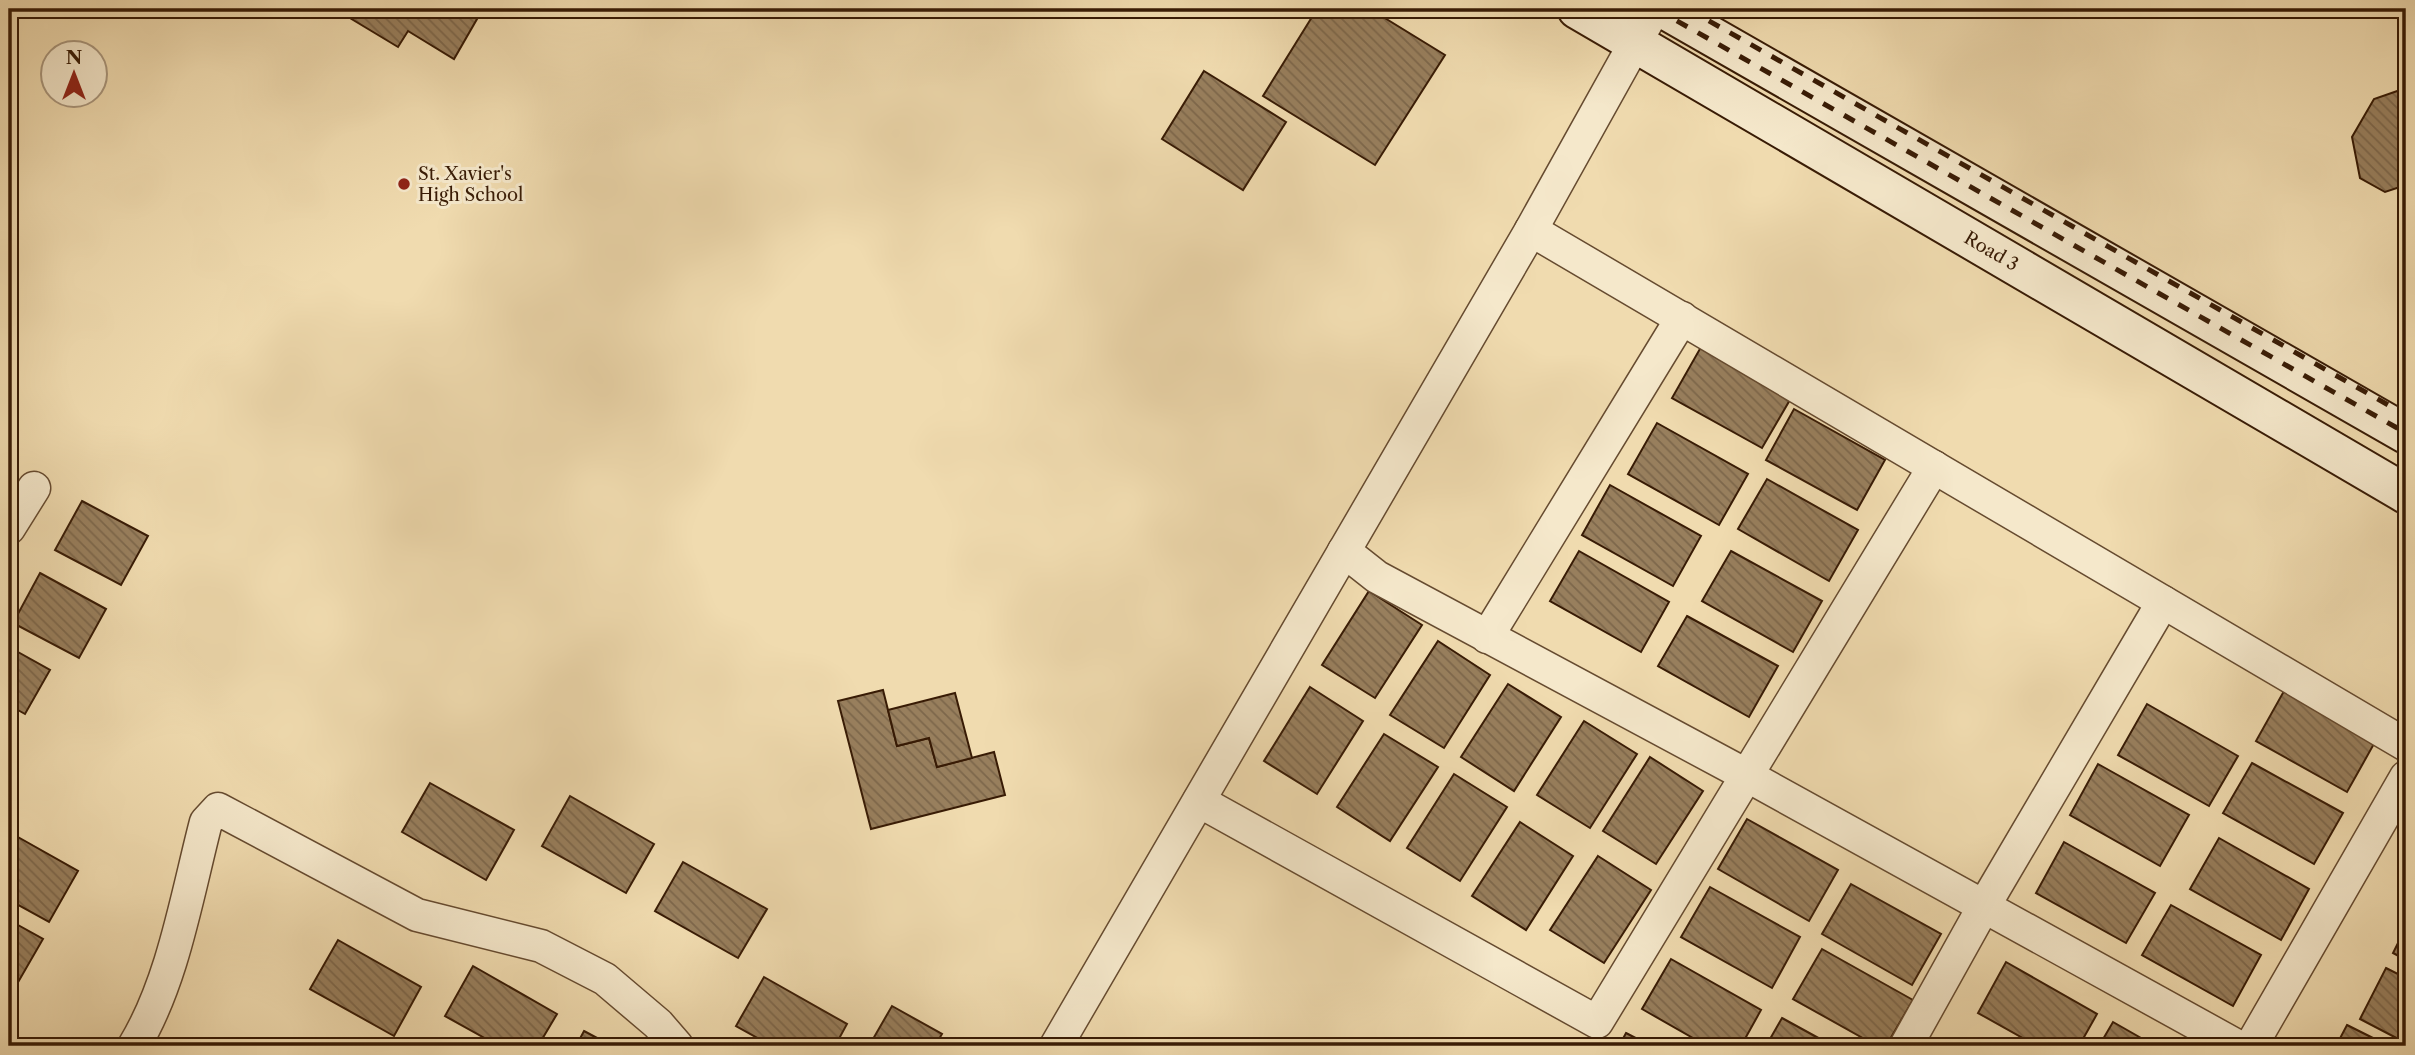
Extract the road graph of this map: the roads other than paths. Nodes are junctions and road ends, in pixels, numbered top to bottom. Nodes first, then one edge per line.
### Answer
1 (1577, 9) edge
2 (1654, 9) edge
3 (1664, 9) edge
4 (1635, 43) junction
5 (1531, 230) junction
6 (1682, 318) junction
7 (2406, 434) edge
8 (1934, 467) junction
9 (34, 488) dead end
10 (2406, 494) edge
11 (9, 528) edge
12 (1344, 551) junction
13 (2163, 602) junction
14 (1487, 637) junction
15 (2406, 745) edge
16 (1746, 775) junction
17 (2406, 777) edge
18 (1199, 801) junction
19 (1984, 906) junction
20 (1590, 1034) edge
21 (134, 1046) edge
22 (677, 1046) edge
23 (1056, 1046) edge
24 (1906, 1046) edge
25 (2237, 1046) edge
26 (2251, 1046) edge

1 - 4 street, Road 3
2 - 4 street
3 - 7 street
4 - 5 street
4 - 10 street, Road 3
5 - 6 street
5 - 12 street
6 - 8 street
6 - 14 street
8 - 13 street
8 - 16 street
9 - 11 street
12 - 14 street
12 - 18 street
13 - 15 street
13 - 19 street
14 - 16 street
16 - 19 street
16 - 20 street
17 - 26 street
18 - 20 street
18 - 23 street
19 - 24 street
19 - 25 street
21 - 22 street

